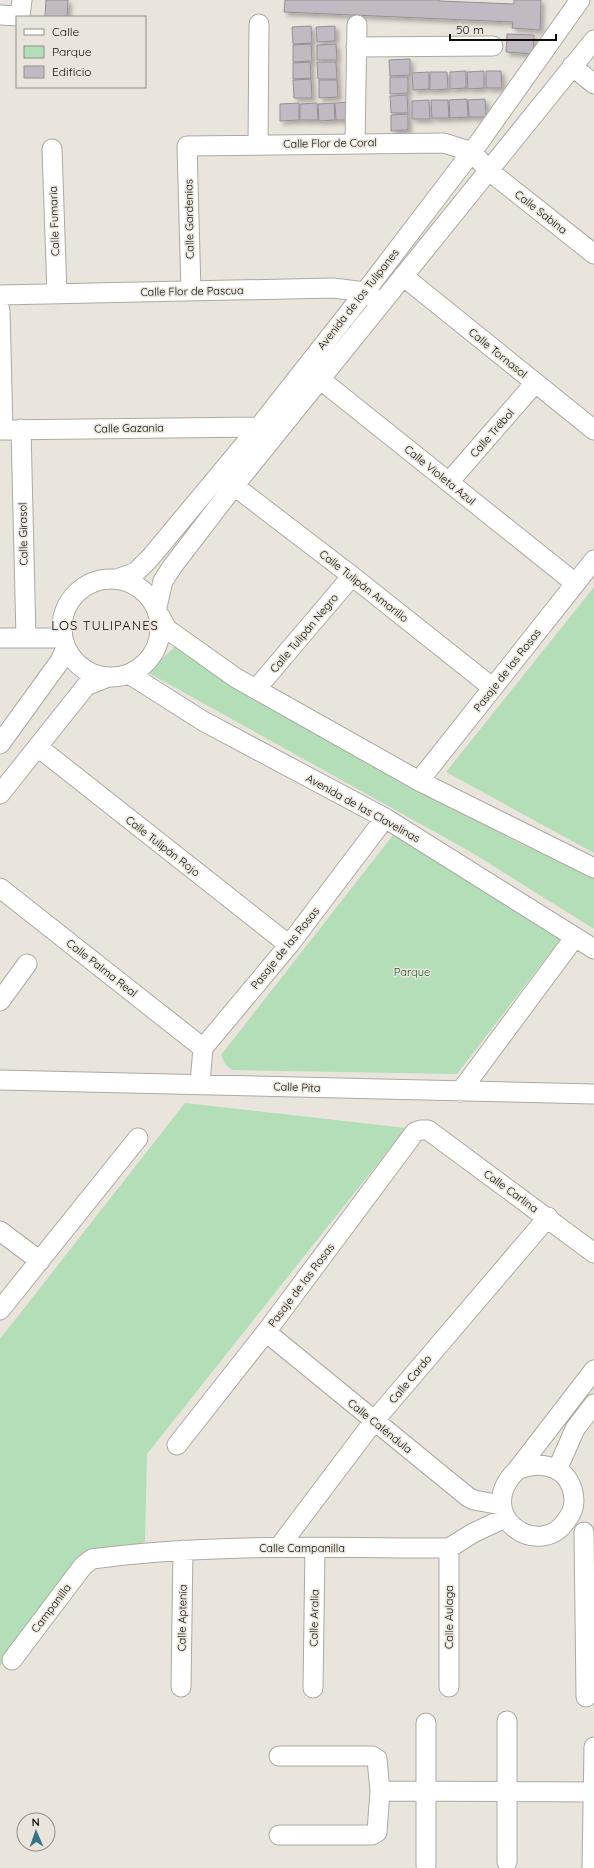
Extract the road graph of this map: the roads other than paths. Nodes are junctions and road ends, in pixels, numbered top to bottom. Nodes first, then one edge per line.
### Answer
1 (22, 0) edge
2 (580, 0) edge
3 (0, 15) edge
4 (259, 24) dead end
5 (357, 25) dead end
6 (594, 40) edge
7 (493, 46) dead end
8 (356, 47) junction
9 (572, 66) junction
10 (594, 84) edge
11 (355, 143) junction
12 (258, 144) junction
13 (187, 146) joint
14 (52, 149) dead end
15 (472, 152) junction
16 (488, 170) junction
17 (594, 254) edge
18 (403, 276) junction
19 (191, 291) junction
20 (364, 292) junction
21 (57, 294) junction
22 (0, 295) edge
23 (382, 303) junction
24 (0, 310) edge
25 (313, 373) junction
26 (535, 383) junction
27 (259, 426) junction
28 (8, 430) edge
29 (594, 430) edge
30 (227, 480) junction
31 (449, 482) junction
32 (594, 560) edge
33 (352, 576) junction
34 (117, 579) junction
35 (576, 583) junction
36 (158, 612) junction
37 (0, 638) edge
38 (26, 638) junction
39 (64, 643) junction
40 (129, 674) junction
41 (108, 677) junction
42 (493, 688) junction
43 (256, 689) junction
44 (0, 744) edge
45 (38, 747) junction
46 (420, 780) junction
47 (0, 794) edge
48 (385, 818) junction
49 (594, 868) edge
50 (0, 888) edge
51 (575, 936) junction
52 (288, 945) junction
53 (594, 949) edge
54 (27, 964) dead end
55 (0, 1001) edge
56 (203, 1048) junction
57 (0, 1080) edge
58 (200, 1083) junction
59 (460, 1092) junction
60 (594, 1094) edge
61 (428, 1130) joint
62 (138, 1138) dead end
63 (548, 1217) junction
64 (0, 1231) edge
65 (594, 1253) edge
66 (40, 1261) junction
67 (0, 1310) edge
68 (266, 1332) junction
69 (594, 1370) edge
70 (594, 1404) edge
71 (374, 1421) junction
72 (177, 1445) dead end
73 (517, 1470) junction
74 (558, 1470) junction
75 (503, 1512) junction
76 (563, 1526) junction
77 (589, 1532) edge
78 (279, 1547) junction
79 (315, 1548) junction
80 (449, 1548) junction
81 (183, 1550) junction
82 (92, 1559) joint
83 (12, 1660) dead end
84 (181, 1687) dead end
85 (449, 1687) dead end
86 (313, 1688) dead end
87 (586, 1697) dead end
88 (507, 1721) dead end
89 (426, 1723) dead end
90 (594, 1747) edge
91 (279, 1756) dead end
92 (380, 1791) junction
93 (426, 1792) junction
94 (507, 1792) junction
95 (593, 1792) junction
96 (279, 1835) dead end
97 (507, 1862) dead end
98 (426, 1865) dead end
99 (592, 1868) edge

1 - 3 street
2 - 15 street, Avenida de los Tulipanes
4 - 12 street
5 - 8 street
6 - 9 street, Avenida de los Tulipanes
7 - 8 street
8 - 11 street
9 - 10 street
9 - 16 street, Avenida de los Tulipanes
11 - 12 street, Calle Flor de Coral
11 - 15 street, Calle Flor de Coral
12 - 13 street, Calle Flor de Coral
13 - 19 street, Calle Gardenias
14 - 21 street, Calle Fumaria
15 - 16 street, Calle Sabina
15 - 20 street, Avenida de los Tulipanes
16 - 17 street, Calle Sabina
16 - 18 street, Avenida de los Tulipanes
18 - 23 street, Avenida de los Tulipanes
18 - 26 street, Calle Tornasol
19 - 20 street, Calle Flor de Pascua
19 - 21 street, Calle Flor de Pascua
20 - 23 street, Calle Flor de Pascua
20 - 25 street, Avenida de los Tulipanes
21 - 22 street, Calle Flor de Pascua
23 - 25 street, Avenida de los Tulipanes
24 - 28 street, Calle Girasol
25 - 27 street, Avenida de los Tulipanes
25 - 30 street, Avenida de los Tulipanes
25 - 31 street, Calle Violeta Azul
26 - 29 street, Calle Tornasol
26 - 31 street, Calle Trébol
27 - 28 street, Calle Gazania
27 - 30 street, Avenida de los Tulipanes
28 - 38 street, Calle Girasol
30 - 33 street, Calle Tulipán Amarillo
30 - 34 street, Avenida de los Tulipanes
30 - 36 street, Avenida de los Tulipanes
31 - 35 street, Calle Violeta Azul
32 - 35 street, Pasaje de las Rosas
33 - 42 street, Calle Tulipán Amarillo
33 - 43 street, Calle Tulipán Negro
34 - 36 street
34 - 39 street
35 - 42 street, Pasaje de las Rosas
36 - 40 street
36 - 43 street
37 - 38 street
38 - 39 street
39 - 41 street
39 - 44 street
40 - 41 street
40 - 48 street, Avenida de las Clavelinas
41 - 45 street
42 - 46 street, Pasaje de las Rosas
43 - 46 street
45 - 47 street
45 - 52 street, Calle Tulipán Rojo
46 - 49 street
48 - 51 street, Avenida de las Clavelinas
48 - 52 street, Pasaje de las Rosas
50 - 56 street, Calle Palma Real
51 - 53 street, Avenida de las Clavelinas
51 - 59 street
52 - 56 street, Pasaje de las Rosas
54 - 55 street
56 - 58 street
57 - 58 street, Calle Pita
58 - 59 street, Calle Pita
59 - 60 street, Calle Pita
61 - 63 street, Calle Carlina
61 - 68 street, Pasaje de las Rosas
62 - 66 street
63 - 65 street, Calle Carlina
63 - 71 street, Calle Cardo
64 - 66 street
66 - 67 street
68 - 71 street, Calle Caléndula
68 - 72 street, Pasaje de las Rosas
69 - 73 street
70 - 74 street
71 - 75 street, Calle Caléndula
71 - 78 street, Calle Cardo
73 - 74 street
73 - 75 street
74 - 76 street
75 - 76 street
75 - 80 street
76 - 77 street
77 - 87 street
78 - 79 street, Calle Campanilla
78 - 81 street, Calle Campanilla
79 - 80 street, Calle Campanilla
79 - 86 street, Calle Aralia
80 - 85 street, Calle Aulaga
81 - 82 street, Calle Campanilla
81 - 84 street, Calle Aptenia
82 - 83 street, Campanilla
88 - 94 street
89 - 93 street
90 - 95 street
91 - 92 street
92 - 93 street
92 - 96 street
93 - 94 street
93 - 98 street
94 - 95 street
94 - 97 street
95 - 99 street

